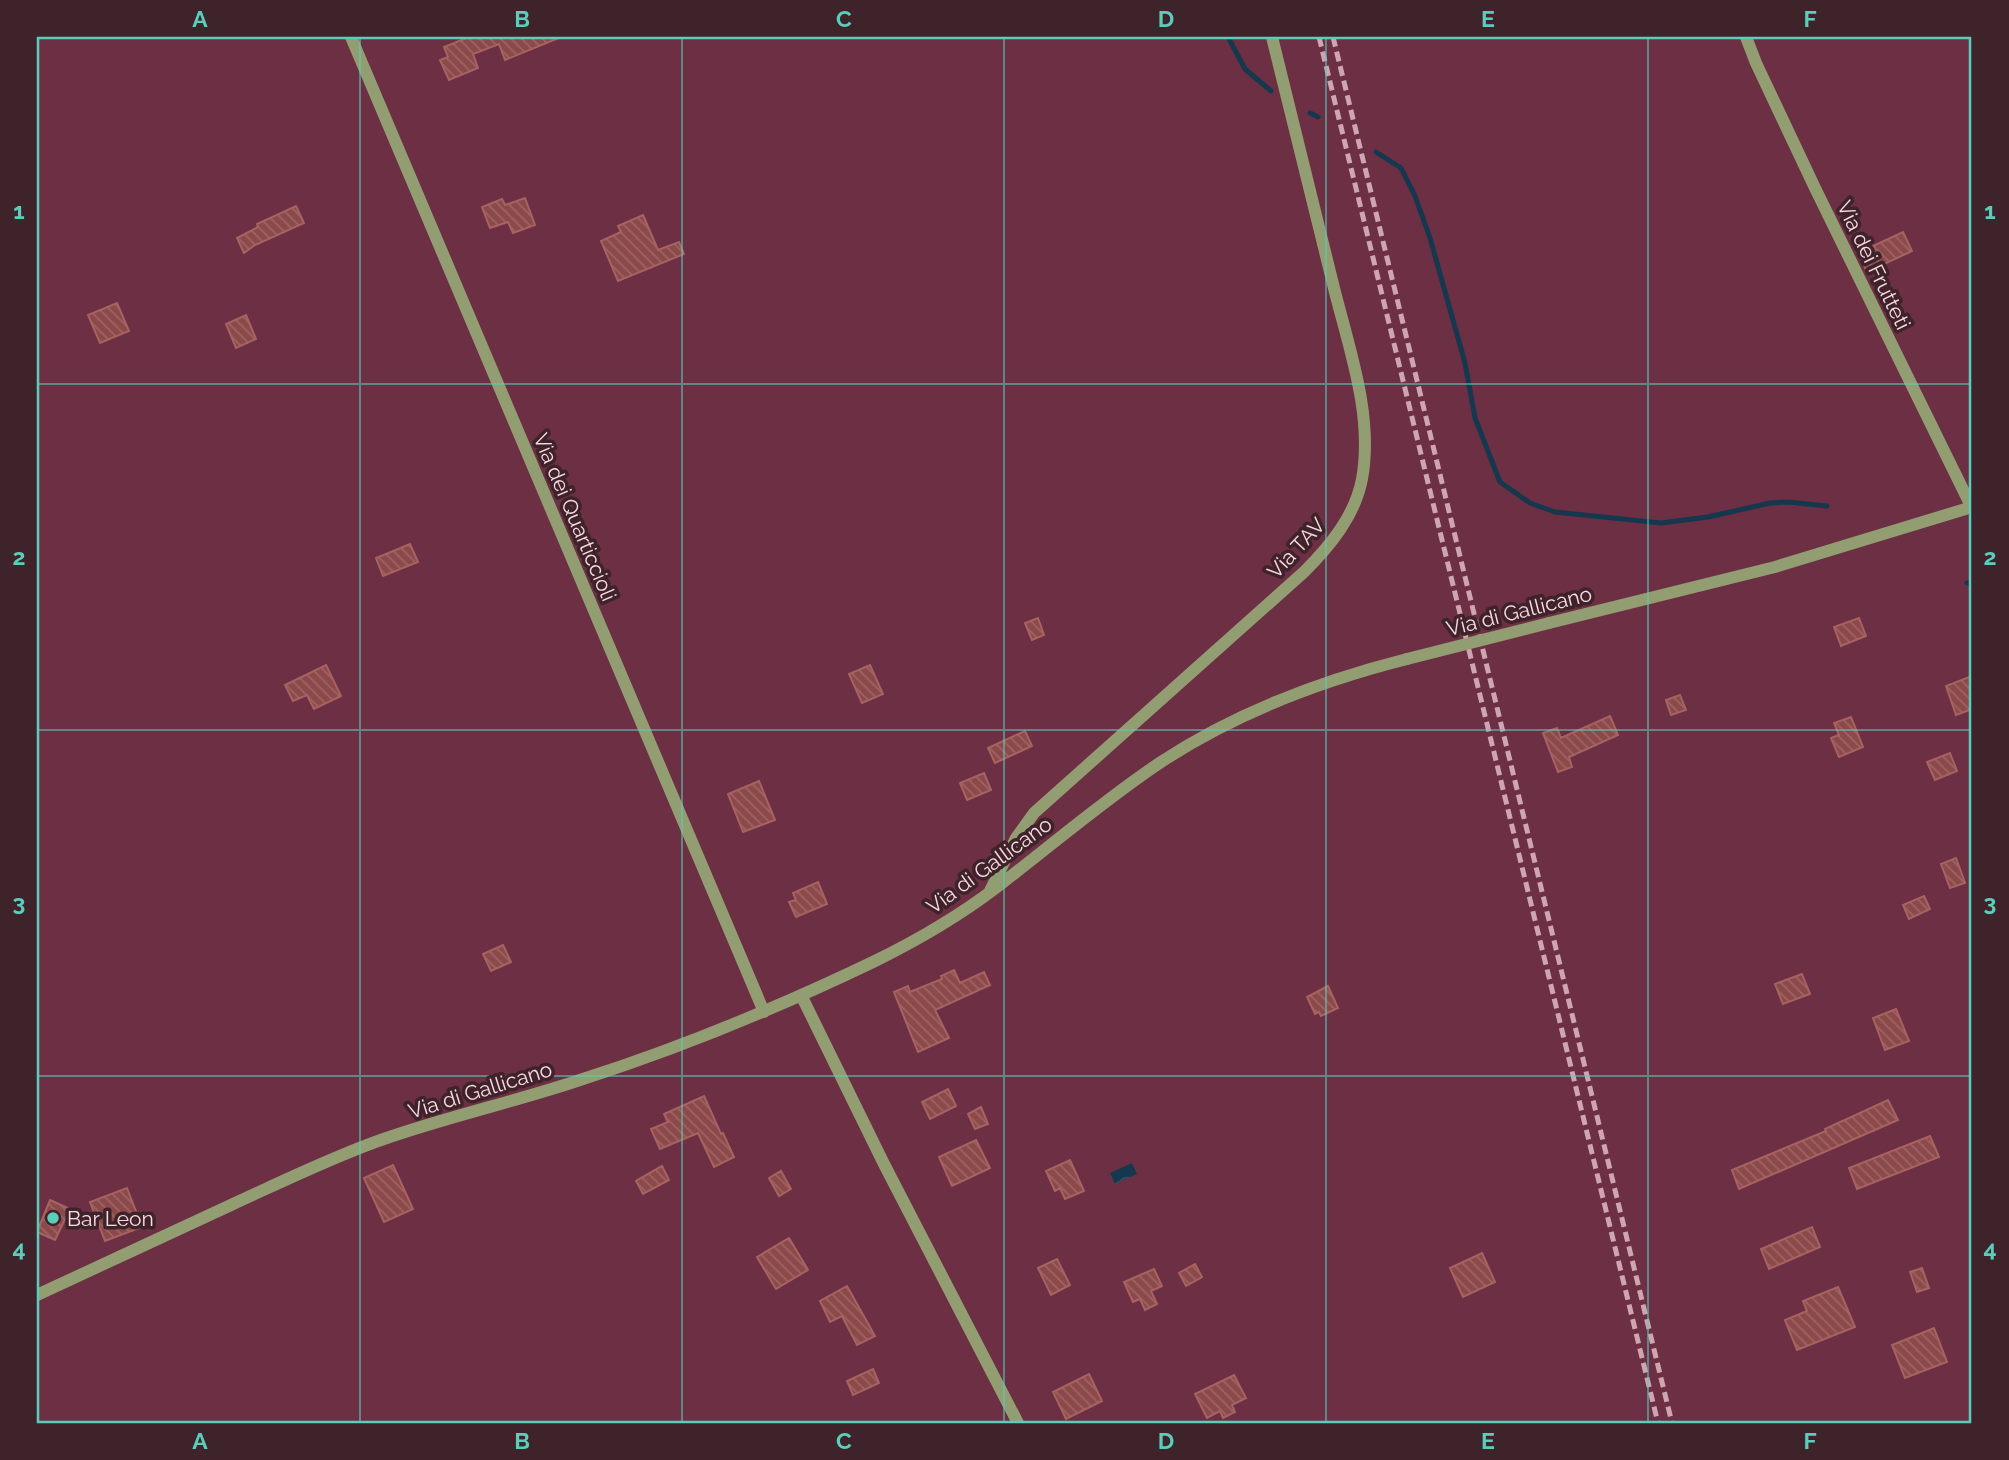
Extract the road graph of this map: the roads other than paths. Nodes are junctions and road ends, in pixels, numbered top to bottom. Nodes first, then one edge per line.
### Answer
1 (351, 37) edge
2 (1272, 37) edge
3 (1746, 37) edge
4 (1972, 507) edge
5 (988, 894) junction
6 (801, 995) junction
7 (764, 1012) junction
8 (37, 1295) edge
9 (1018, 1423) edge

1 - 7 street, Via dei Quarticcioli
2 - 5 street, Via TAV
3 - 4 street, Via dei Frutteti
4 - 5 street, Via di Gallicano, bridge
5 - 6 street, Via di Gallicano
6 - 7 street, Via di Gallicano
6 - 9 street
7 - 8 street, Via di Gallicano

